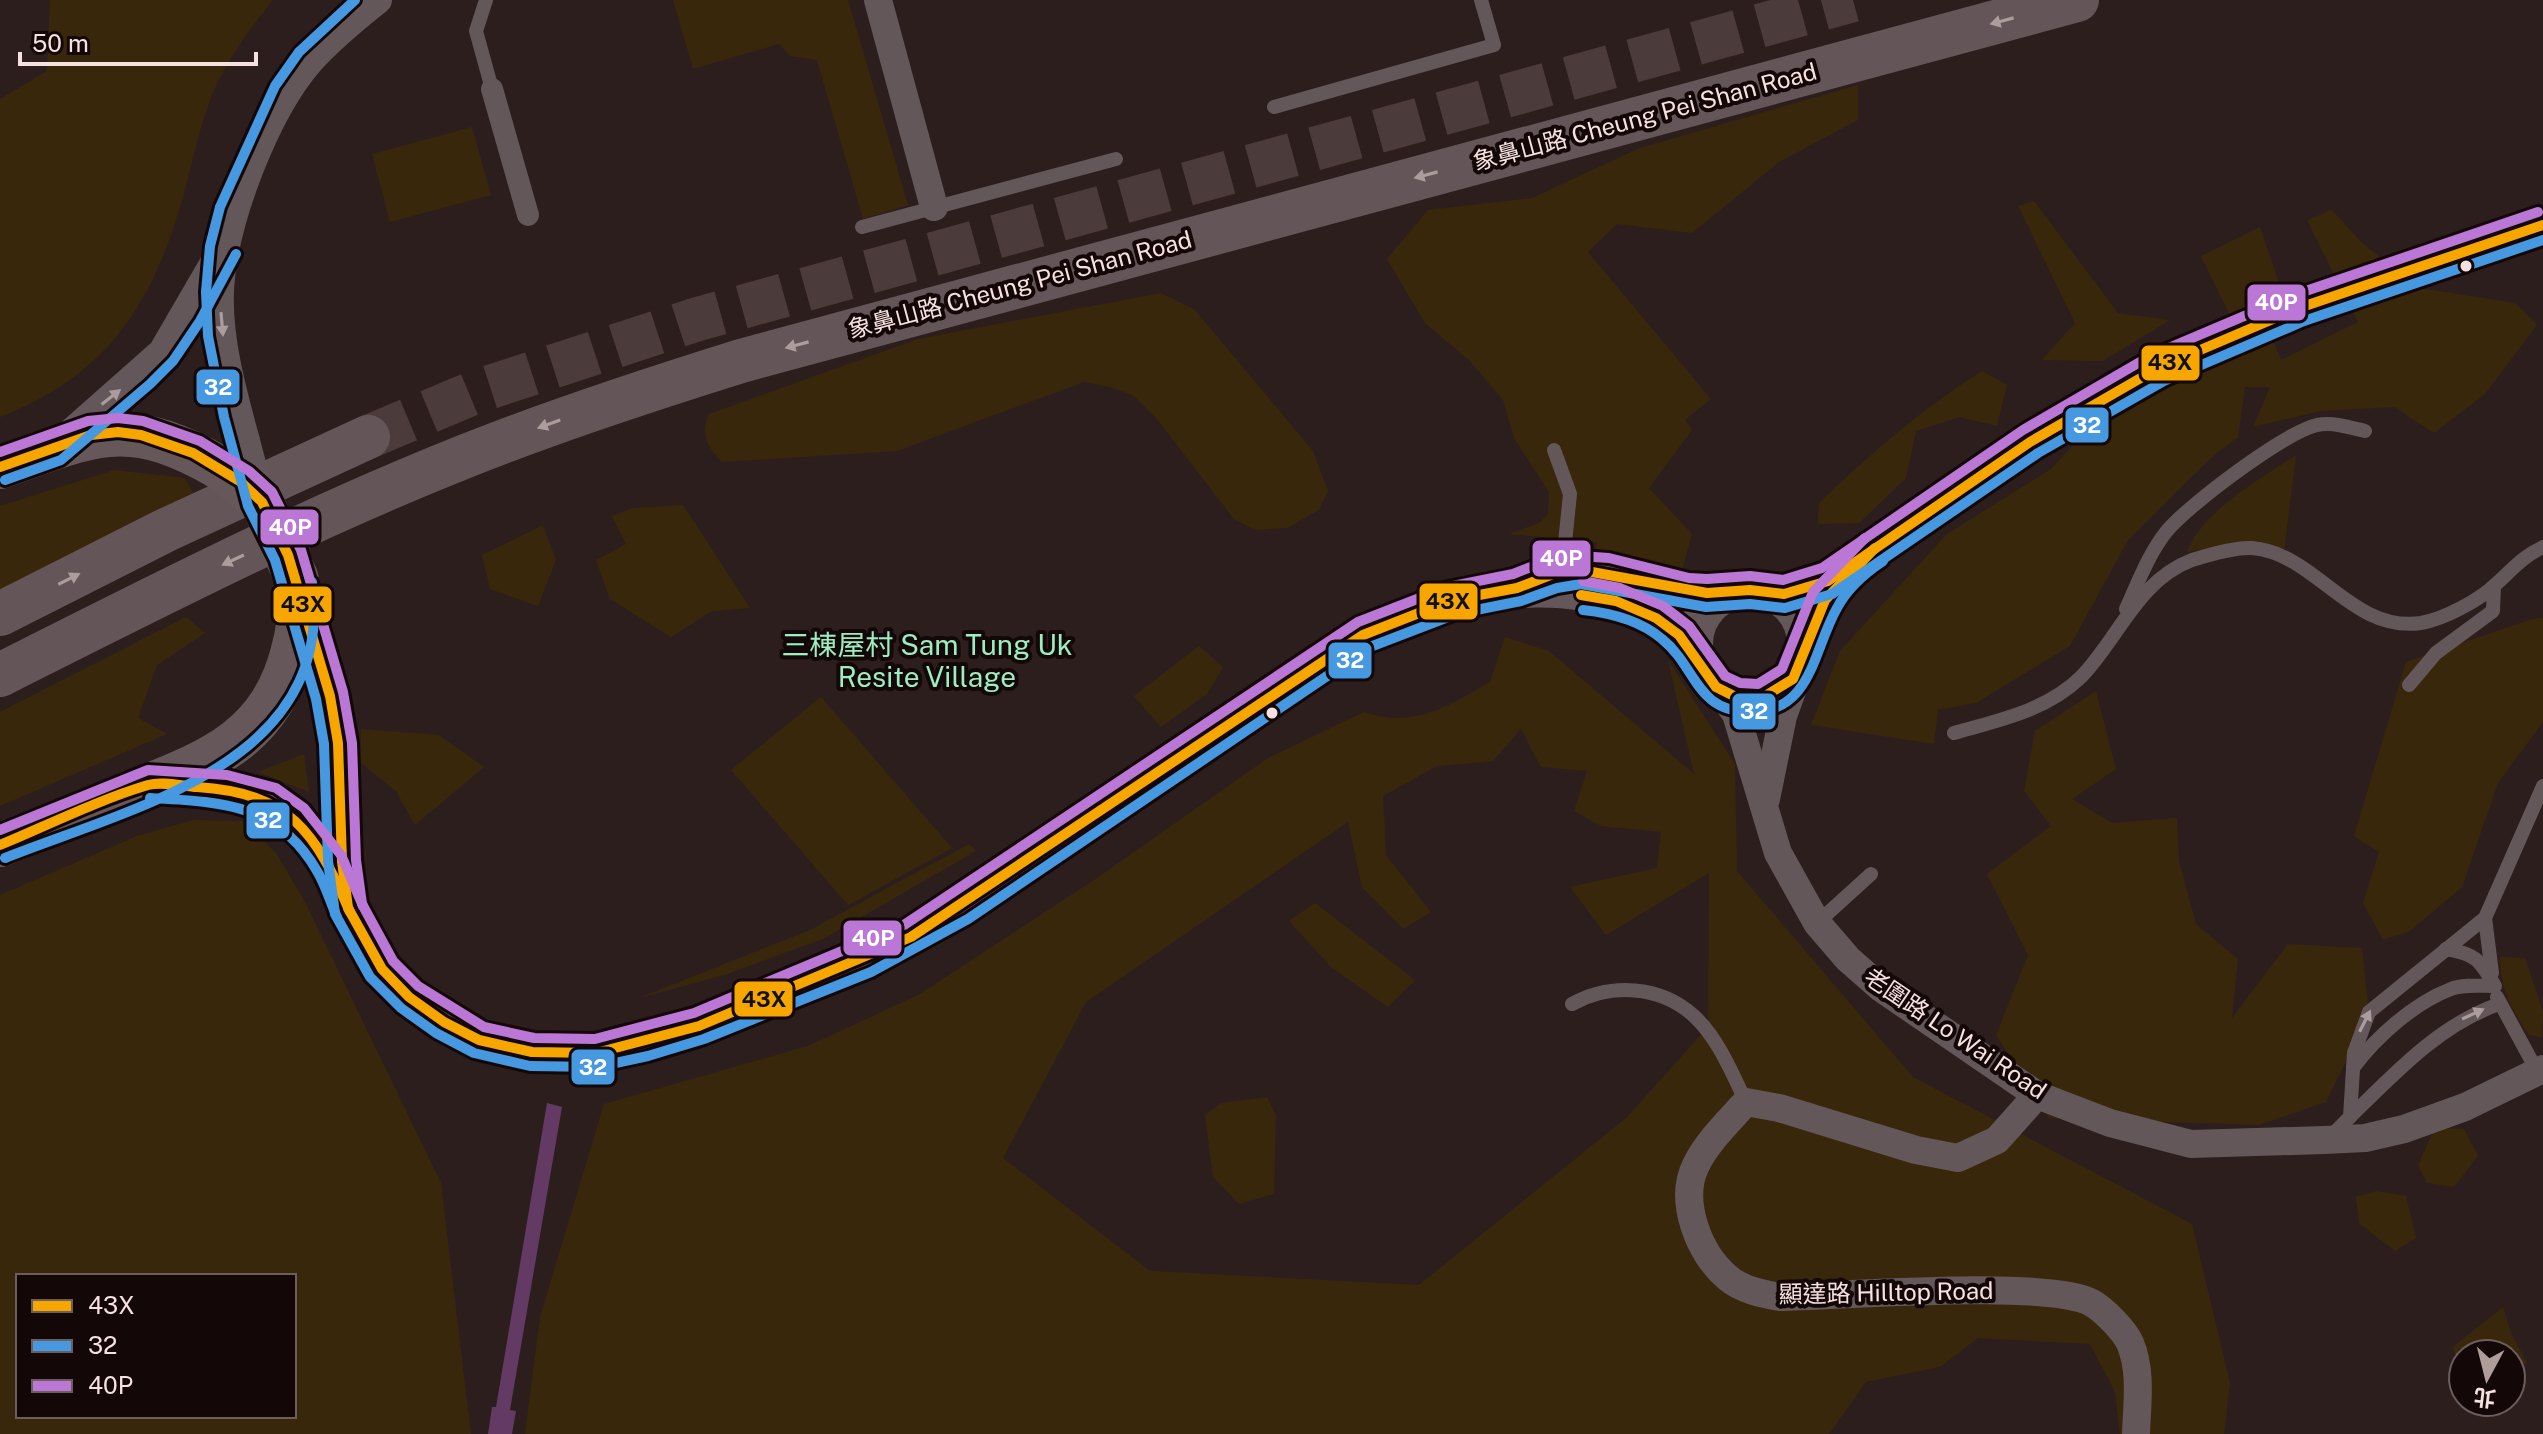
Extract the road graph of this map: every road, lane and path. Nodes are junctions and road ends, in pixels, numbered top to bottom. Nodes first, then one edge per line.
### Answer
1 (378, 0) edge
2 (486, 0) edge
3 (878, 0) edge
4 (1481, 0) edge
5 (2077, 0) edge
6 (492, 89) joint
7 (1274, 107) dead end
8 (1116, 159) dead end
9 (934, 207) junction
10 (528, 215) dead end
11 (2543, 225) edge
12 (862, 227) dead end
13 (224, 247) junction
14 (2365, 431) dead end
15 (368, 437) tunnel mouth
16 (53, 449) junction
17 (1554, 450) dead end
18 (233, 454) junction
19 (0, 467) edge
20 (2543, 547) edge
21 (1869, 553) junction
22 (1562, 573) junction
23 (298, 583) junction
24 (2494, 587) junction
25 (1517, 588) junction
26 (1754, 593) junction
27 (0, 614) edge
28 (2120, 620) junction
29 (1696, 657) junction
30 (1802, 658) junction
31 (0, 675) edge
32 (2409, 685) dead end
33 (1716, 687) junction
34 (1954, 733) dead end
35 (151, 784) junction
36 (2543, 786) edge
37 (1767, 820) junction
38 (0, 845) edge
39 (1871, 874) dead end
40 (348, 908) junction
41 (2485, 918) junction
42 (1817, 923) junction
43 (2446, 949) junction
44 (2495, 986) junction
45 (1572, 1004) dead end
46 (2499, 1004) junction
47 (2353, 1069) junction
48 (2540, 1070) edge
49 (2037, 1095) junction
50 (1746, 1102) junction
51 (2350, 1117) junction
52 (2324, 1140) junction
53 (2136, 1434) edge

1 - 13 street
2 - 6 lane
3 - 9 street
4 - 7 lane
5 -> 31 highway, 象鼻山路 Cheung Pei Shan Road
6 - 10 street
8 - 9 lane
9 - 12 lane
11 - 21 street
16 -> 13 street
13 -> 18 street
14 - 28 lane
27 -> 15 highway
16 - 18 main road
16 - 19 main road
17 - 22 lane
18 - 23 main road, bridge
20 - 24 lane
21 - 26 street
21 - 30 street
22 - 25 street
22 - 26 street
23 - 35 main road
23 - 40 street
24 - 28 lane
24 - 32 lane
25 - 29 street
25 - 40 street
26 - 29 street
26 - 30 street
28 - 34 lane
29 - 33 street
30 - 33 street
30 - 37 street, 老圍路 Lo Wai Road
33 - 37 street, 老圍路 Lo Wai Road
35 - 38 main road
35 - 40 street
36 - 41 lane
37 - 42 street, 老圍路 Lo Wai Road
39 - 42 lane
41 - 43 lane
41 - 44 lane
42 - 49 street, 老圍路 Lo Wai Road
43 - 44 lane
47 -> 43 lane
44 - 46 lane
44 - 47 lane
45 - 50 lane
46 - 48 lane
51 -> 46 lane
47 - 51 lane
48 - 52 street, 老圍路 Lo Wai Road
49 - 50 street
49 - 52 street, 老圍路 Lo Wai Road
50 - 53 street, 顯達路 Hilltop Road
51 - 52 lane

